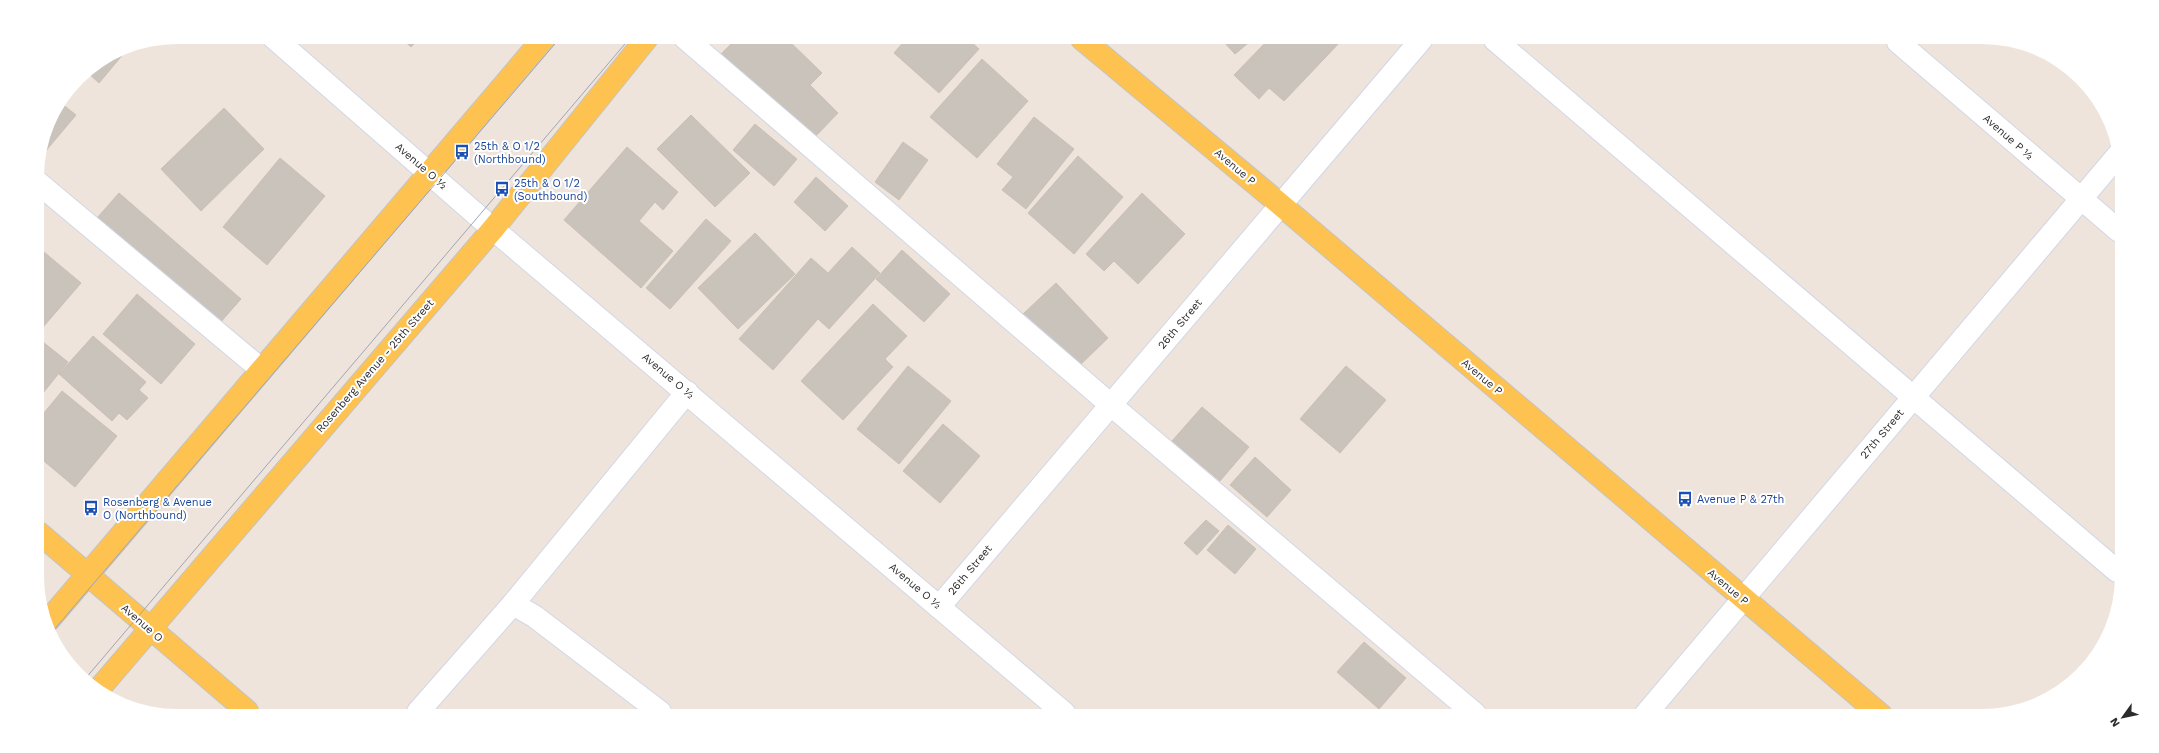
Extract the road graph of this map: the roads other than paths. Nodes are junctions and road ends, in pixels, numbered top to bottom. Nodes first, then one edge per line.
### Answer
1 (281, 44) edge
2 (539, 44) edge
3 (643, 44) edge
4 (692, 44) edge
5 (1088, 44) edge
6 (1418, 44) edge
7 (1500, 44) edge
8 (1900, 44) edge
9 (2114, 160) edge
10 (428, 172) junction
11 (44, 188) edge
12 (2081, 199) junction
13 (1281, 205) junction
14 (2115, 228) edge
15 (493, 229) junction
16 (262, 370) junction
17 (688, 392) junction
18 (1914, 396) junction
19 (1111, 405) junction
20 (44, 537) edge
21 (2115, 569) edge
22 (87, 575) junction
23 (1743, 600) junction
24 (512, 604) junction
25 (939, 607) junction
26 (51, 618) edge
27 (150, 630) junction
28 (102, 686) edge
29 (245, 709) edge
30 (421, 709) edge
31 (656, 709) edge
32 (1059, 709) edge
33 (1469, 709) edge
34 (1650, 709) edge
35 (1873, 709) edge

1 - 10 street, Avenue O ½
2 - 10 main road
3 - 15 main road, Rosenberg Avenue - 25th Street
4 - 19 street
5 - 13 main road, Avenue P
6 - 13 street, 26th Street
7 - 18 street
8 - 12 street, Avenue P ½
9 - 12 street, 27th Street
10 - 15 street, Avenue O ½
10 - 16 main road
11 - 16 street
12 - 14 street, Avenue P ½
12 - 18 street, 27th Street
13 - 19 street, 26th Street
13 - 23 main road, Avenue P
15 - 17 street, Avenue O ½
15 - 27 main road, Rosenberg Avenue - 25th Street
16 - 22 main road
17 - 24 street
17 - 25 street, Avenue O ½
18 - 21 street
18 - 23 street, 27th Street
19 - 25 street, 26th Street
19 - 33 street
20 - 22 main road, Avenue O
22 - 26 main road
22 - 27 main road, Avenue O
23 - 34 street, 27th Street
23 - 35 main road, Avenue P
24 - 30 street
24 - 31 street
25 - 32 street, Avenue O ½
27 - 28 main road, Rosenberg Avenue - 25th Street
27 - 29 main road, Avenue O

